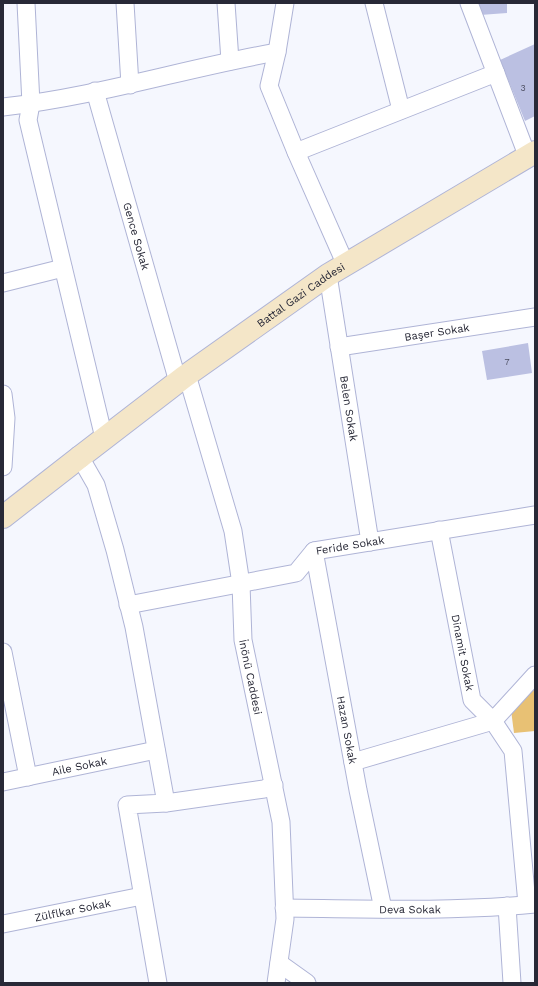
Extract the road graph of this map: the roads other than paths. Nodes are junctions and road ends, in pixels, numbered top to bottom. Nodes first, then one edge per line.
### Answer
1 (26, 3) edge
2 (125, 3) edge
3 (226, 3) edge
4 (285, 3) edge
5 (374, 3) edge
6 (470, 3) edge
7 (277, 52) junction
8 (230, 60) junction
9 (496, 73) junction
10 (130, 85) junction
11 (96, 91) junction
12 (31, 104) junction
13 (3, 107) edge
14 (401, 110) junction
15 (296, 152) junction
16 (531, 154) edge
17 (63, 268) junction
18 (336, 269) junction
19 (3, 283) edge
20 (535, 317) edge
21 (339, 347) junction
22 (183, 378) junction
23 (3, 394) edge
24 (104, 438) junction
25 (80, 457) junction
26 (3, 466) edge
27 (535, 515) edge
28 (3, 517) edge
29 (439, 530) junction
30 (370, 542) junction
31 (314, 550) junction
32 (241, 584) junction
33 (128, 605) junction
34 (3, 652) edge
35 (535, 675) edge
36 (493, 721) junction
37 (156, 750) junction
38 (353, 762) junction
39 (28, 777) junction
40 (3, 782) edge
41 (274, 785) junction
42 (166, 803) junction
43 (142, 896) junction
44 (531, 904) edge
45 (507, 906) junction
46 (284, 908) junction
47 (383, 909) junction
48 (3, 924) edge
49 (279, 963) junction
50 (158, 983) edge
51 (276, 983) edge
52 (307, 983) edge
53 (512, 983) edge

1 - 12 street
2 - 10 street
3 - 8 street
4 - 7 street, Belen Sokak
5 - 14 street
6 - 9 street
7 - 8 street
7 - 15 street, Belen Sokak
8 - 10 street
9 - 14 street
9 - 16 street
10 - 11 street
11 - 12 street
11 - 22 street, Gence Sokak
12 - 13 street
12 - 17 street
14 - 15 street
15 - 18 street, Belen Sokak
16 - 18 street, Battal Gazi Caddesi
17 - 19 street
17 - 24 street
18 - 21 street, Belen Sokak
18 - 22 street, Battal Gazi Caddesi
20 - 21 street, Başer Sokak
21 - 30 street, Belen Sokak
22 - 24 street, Battal Gazi Caddesi
22 - 32 street, İnönü Caddesi
23 - 26 street
24 - 25 street, Battal Gazi Caddesi
25 - 28 street, Battal Gazi Caddesi
25 - 33 street
27 - 29 street, Feride Sokak
29 - 30 street, Feride Sokak
29 - 36 street, Dinamit Sokak
30 - 31 street, Feride Sokak
31 - 32 street, Feride Sokak
31 - 38 street, Hazan Sokak
32 - 33 street, Feride Sokak
32 - 41 street, İnönü Caddesi
33 - 37 street
34 - 39 street
35 - 36 street
36 - 38 street
36 - 44 street, Dinamit Sokak
37 - 39 street, Aile Sokak
37 - 42 street
38 - 47 street, Hazan Sokak
39 - 40 street, Aile Sokak
41 - 42 street
41 - 46 street, İnönü Caddesi
42 - 43 street
43 - 48 street, Zülflkar Sokak
43 - 50 street
44 - 45 street, Deva Sokak
45 - 47 street, Deva Sokak
45 - 53 street
46 - 47 street, Deva Sokak
46 - 49 street, İnönü Caddesi
49 - 51 street, İnönü Caddesi
49 - 52 street

